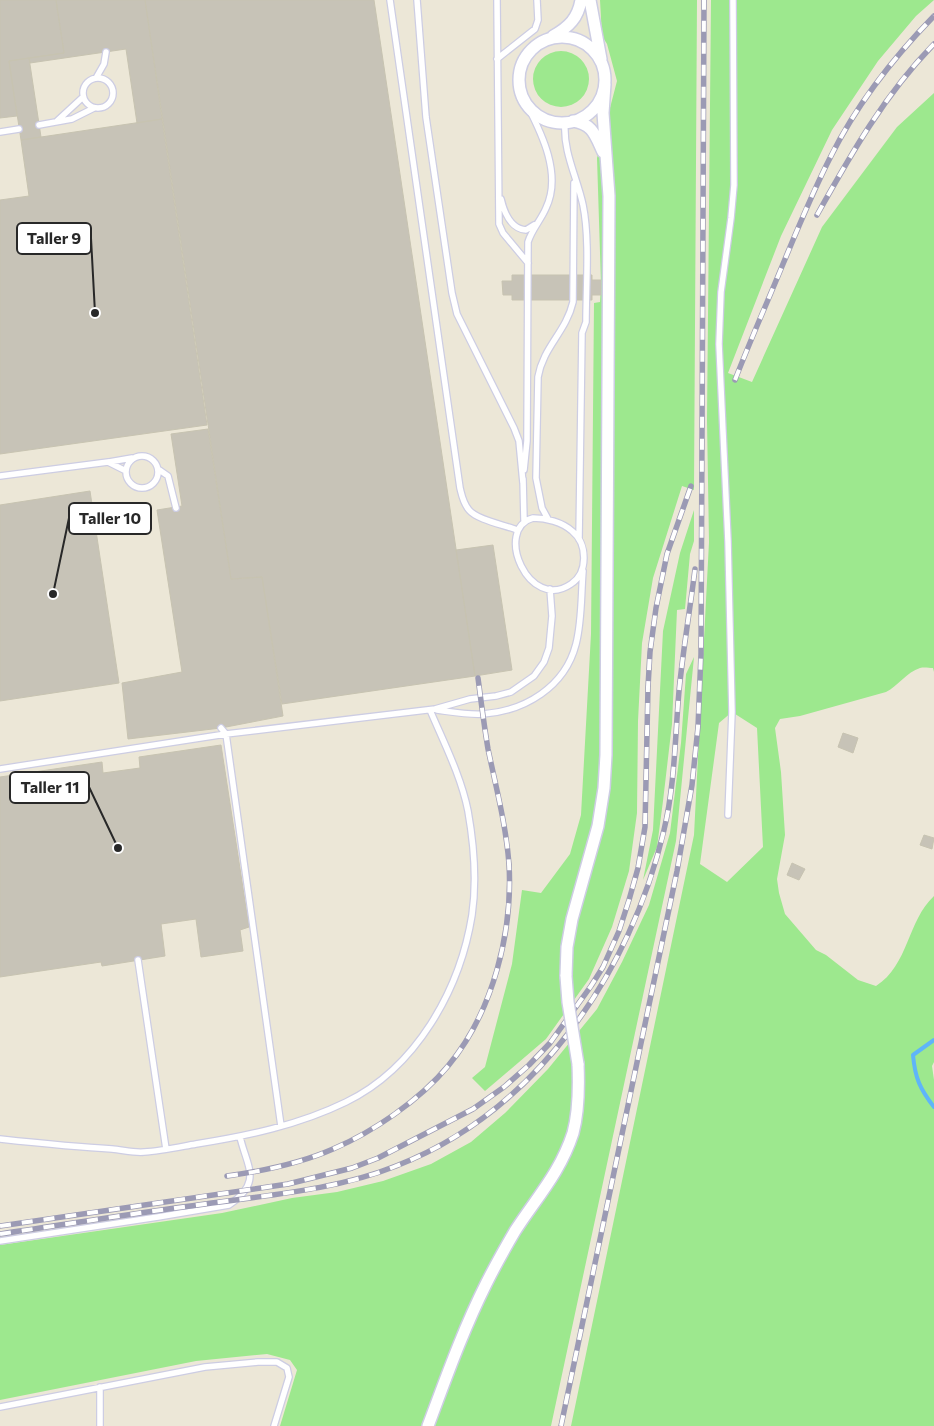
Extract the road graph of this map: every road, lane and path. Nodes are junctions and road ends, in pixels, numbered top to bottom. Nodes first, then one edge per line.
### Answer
1 (390, 0) edge
2 (417, 0) edge
3 (497, 0) edge
4 (537, 0) edge
5 (582, 0) edge
6 (590, 0) edge
7 (733, 0) edge
8 (542, 41) junction
9 (106, 52) dead end
10 (497, 59) junction
11 (604, 70) junction
12 (96, 78) junction
13 (605, 84) junction
14 (83, 97) junction
15 (527, 105) junction
16 (94, 108) junction
17 (57, 122) junction
18 (569, 122) junction
19 (39, 125) dead end
20 (19, 129) dead end
21 (0, 132) edge
22 (606, 158) junction
23 (574, 176) junction
24 (498, 190) junction
25 (537, 223) junction
26 (528, 264) junction
27 (134, 458) junction
28 (108, 462) junction
29 (158, 469) junction
30 (126, 472) junction
31 (0, 476) edge
32 (523, 483) junction
33 (176, 508) dead end
34 (548, 519) junction
35 (524, 520) junction
36 (517, 530) junction
37 (579, 539) junction
38 (583, 571) junction
39 (550, 589) junction
40 (432, 710) junction
41 (221, 728) dead end
42 (226, 734) junction
43 (0, 769) edge
44 (728, 815) dead end
45 (138, 960) dead end
46 (281, 1126) junction
47 (240, 1137) junction
48 (0, 1139) edge
49 (166, 1149) junction
50 (0, 1241) edge
51 (100, 1387) junction
52 (0, 1407) edge
53 (100, 1426) edge
54 (274, 1426) edge
55 (428, 1426) edge

1 - 36 lane
2 - 32 lane
3 - 10 lane
4 - 10 lane
5 - 8 street
6 - 11 street
7 - 44 lane
8 - 11 street
8 - 15 street
9 - 12 lane
10 - 24 lane
11 - 13 street
12 - 14 lane
12 - 16 lane
13 - 18 street
13 - 22 street
14 - 16 lane
14 - 17 lane
15 - 18 street
15 - 25 lane
16 - 17 lane
17 - 19 lane
18 - 22 street
18 - 23 lane
20 - 21 lane
22 - 55 street, bridge
23 - 34 lane
23 - 37 lane
24 - 25 lane
24 - 26 lane
25 - 26 lane
26 - 32 lane
27 - 28 lane
27 - 29 lane
27 - 30 lane
28 - 30 lane
28 - 31 lane
29 - 30 lane
29 - 33 lane
32 - 35 lane
34 - 35 lane
34 - 37 lane
35 - 36 lane
36 - 39 lane
37 - 38 lane
38 - 39 lane
38 - 40 lane
39 - 40 lane
40 - 42 lane
40 - 46 lane
41 - 42 lane
42 - 43 lane
42 - 46 lane
45 - 49 lane
46 - 47 lane
47 - 49 lane
47 - 50 lane
48 - 49 lane
51 - 52 lane
51 - 53 lane
51 - 54 lane

